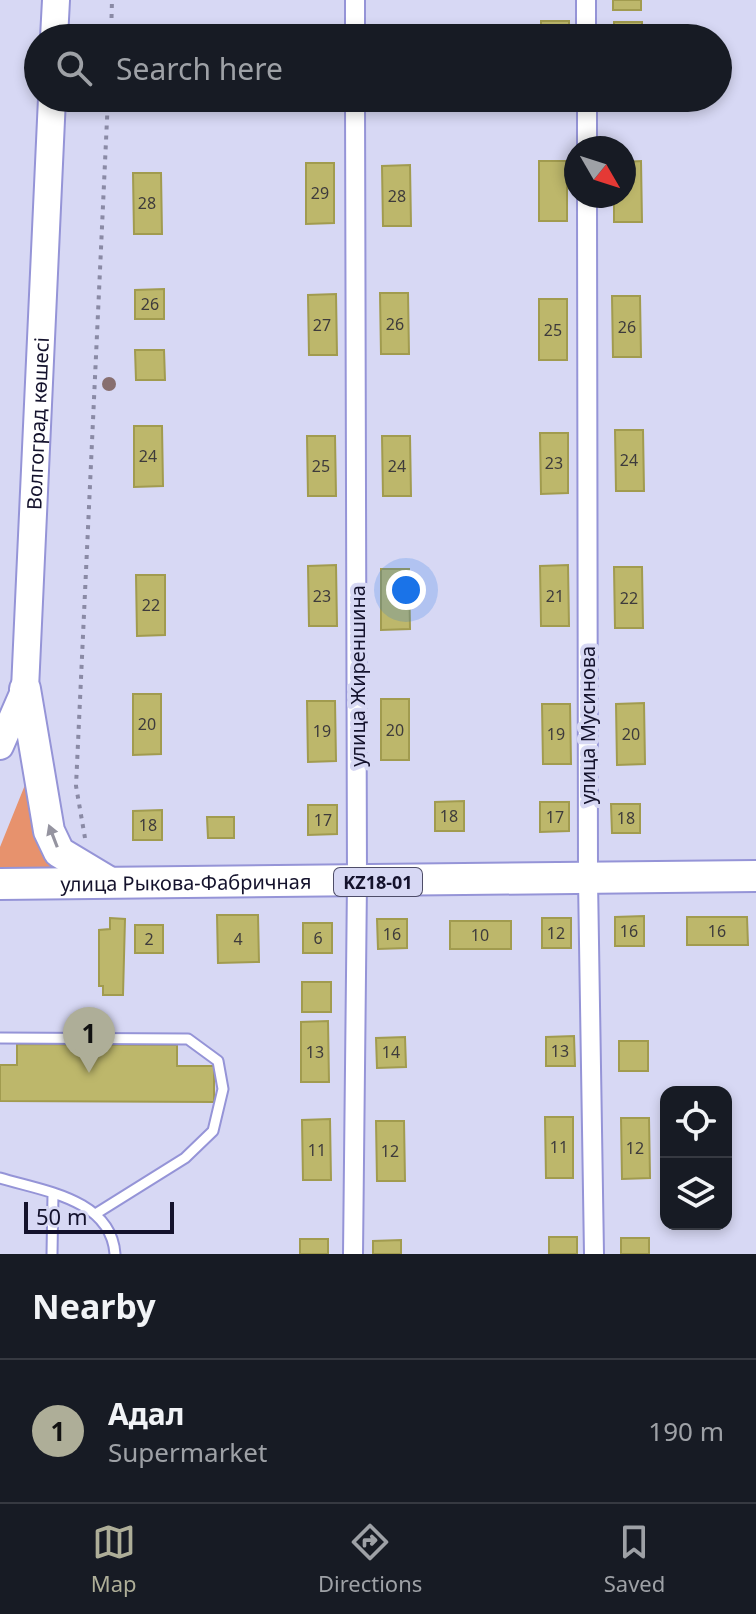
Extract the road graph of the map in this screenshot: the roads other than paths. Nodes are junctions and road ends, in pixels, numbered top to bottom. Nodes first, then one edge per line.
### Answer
1 (56, 0) edge
2 (355, 0) edge
3 (586, 0) edge
4 (55, 24) edge
5 (355, 24) edge
6 (586, 24) edge
7 (51, 112) edge
8 (355, 112) edge
9 (587, 112) edge
10 (587, 136) edge
11 (587, 208) edge
12 (25, 689) junction
13 (0, 746) edge
14 (756, 876) edge
15 (101, 878) junction
16 (588, 880) junction
17 (357, 882) junction
18 (0, 884) edge
19 (0, 1038) edge
20 (0, 1178) edge
21 (53, 1194) junction
22 (97, 1213) junction
23 (52, 1254) edge
24 (115, 1254) edge
25 (353, 1254) edge
26 (594, 1254) edge

1 - 4 main road
2 - 5 street
3 - 6 street
7 - 12 main road, Волгоград көшесі
8 - 17 street, улица Жиреншина
9 - 10 street
11 - 16 street, улица Мусинова
12 - 13 main road, Волгоград көшесі
15 -> 12 main road
14 - 16 main road, улица Рыкова-Фабричная / KZ18-01
15 - 17 main road, улица Рыкова-Фабричная / KZ18-01
15 - 18 main road, улица Рыкова-Фабричная / KZ18-01
16 - 17 main road, улица Рыкова-Фабричная / KZ18-01
16 - 26 street, улица Мусинова
17 - 25 street, улица Жиреншина
19 - 22 lane
20 - 21 lane
21 - 22 lane
21 - 23 lane
22 - 24 lane

